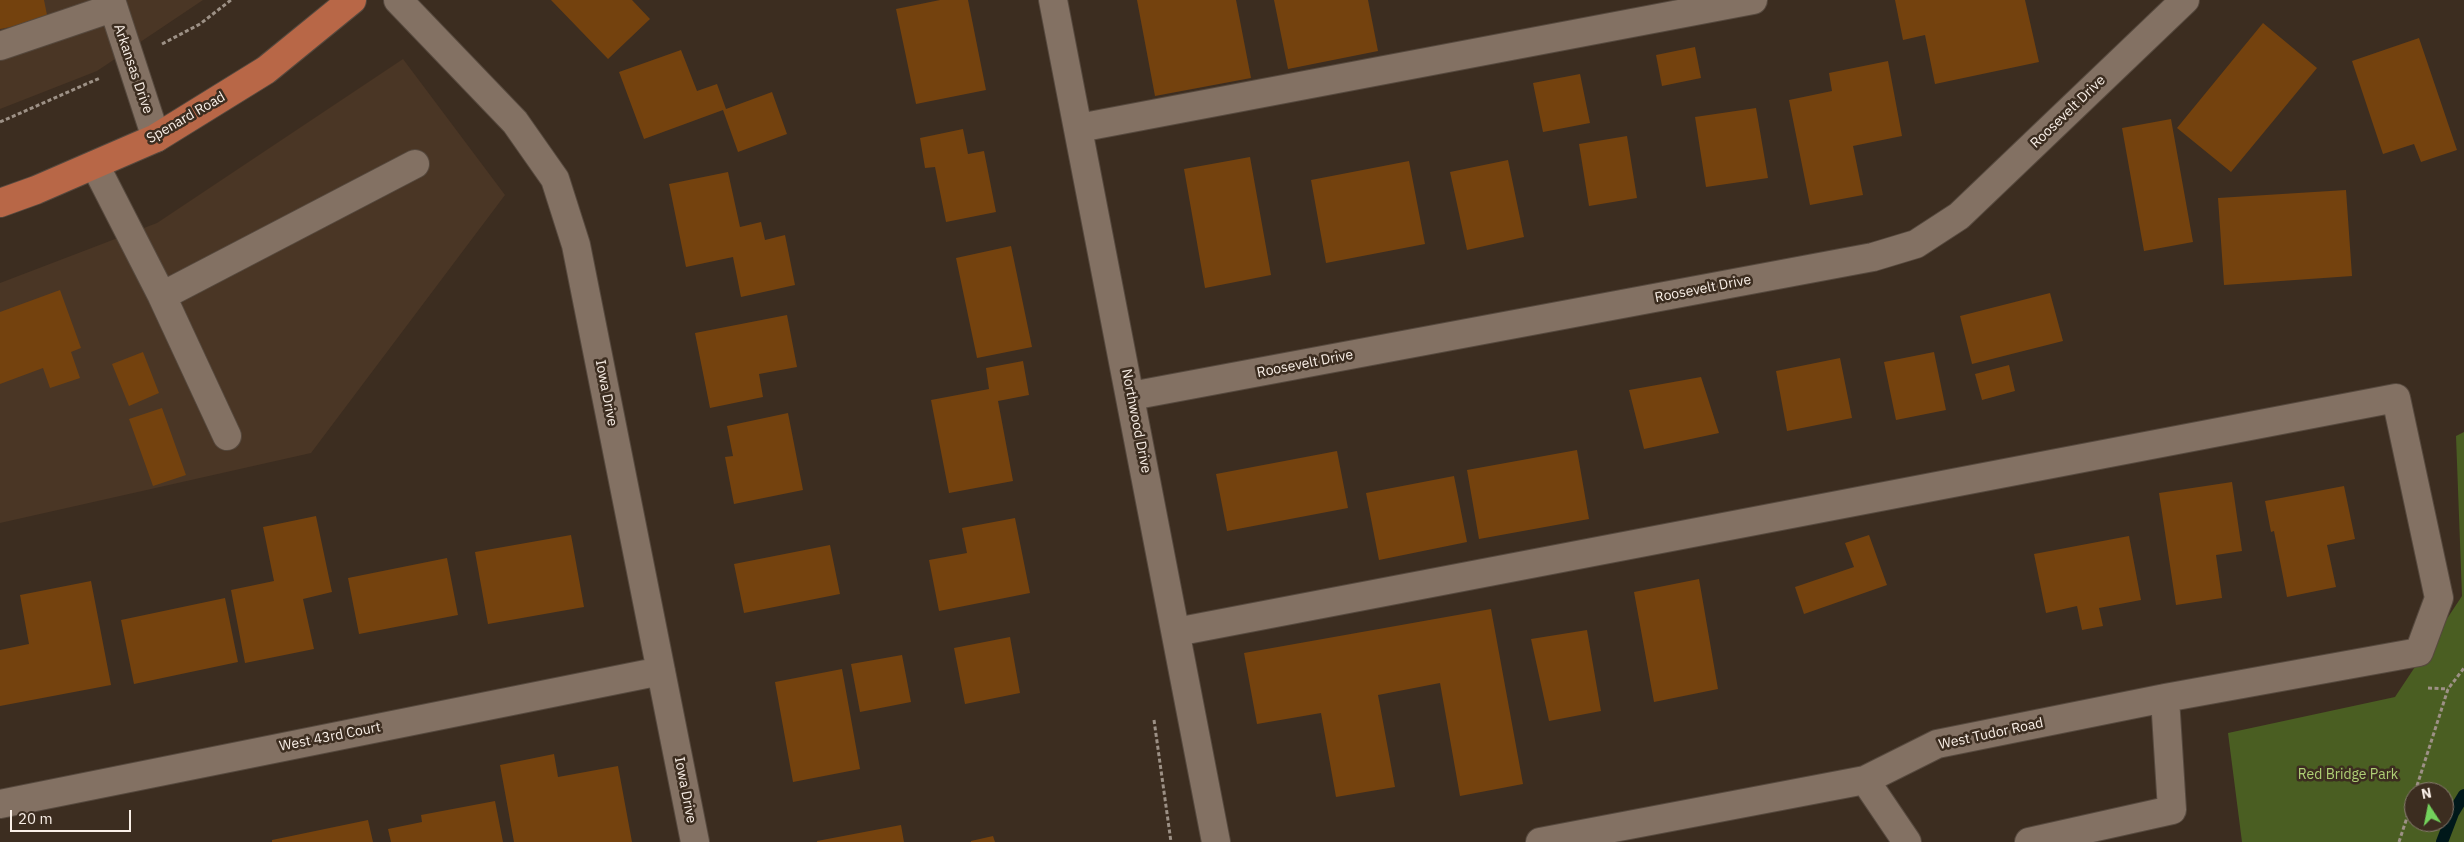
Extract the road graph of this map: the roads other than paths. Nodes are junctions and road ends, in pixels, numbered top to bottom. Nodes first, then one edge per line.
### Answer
1 (352, 0) edge
2 (398, 0) edge
3 (1053, 0) edge
4 (1753, 0) edge
5 (2186, 0) edge
6 (112, 4) edge
7 (0, 46) edge
8 (1079, 128) junction
9 (156, 138) junction
10 (415, 164) dead end
11 (95, 165) junction
12 (0, 203) edge
13 (162, 296) junction
14 (1131, 396) junction
15 (227, 436) dead end
16 (1176, 632) junction
17 (661, 671) junction
18 (2165, 698) junction
19 (1865, 780) junction
20 (0, 804) edge
21 (696, 842) edge
22 (1216, 842) edge
23 (1540, 842) edge
24 (1907, 842) edge
25 (2029, 842) edge

1 - 9 main road, Spenard Road
2 - 17 street, Iowa Drive
3 - 8 street, Northwood Drive
4 - 8 street
5 - 14 street, Roosevelt Drive
6 - 7 street
6 - 9 street, Arkansas Drive
8 - 14 street, Northwood Drive
9 - 11 main road, Spenard Road
10 - 13 street
11 - 12 main road, Spenard Road
11 - 13 street
13 - 15 street
14 - 16 street, Northwood Drive
16 - 18 street, West Tudor Road
16 - 22 street, Northwood Drive
17 - 20 street, West 43rd Court
17 - 21 street, Iowa Drive
18 - 19 street, West Tudor Road
18 - 25 street
19 - 23 street, West Tudor Road
19 - 24 street

